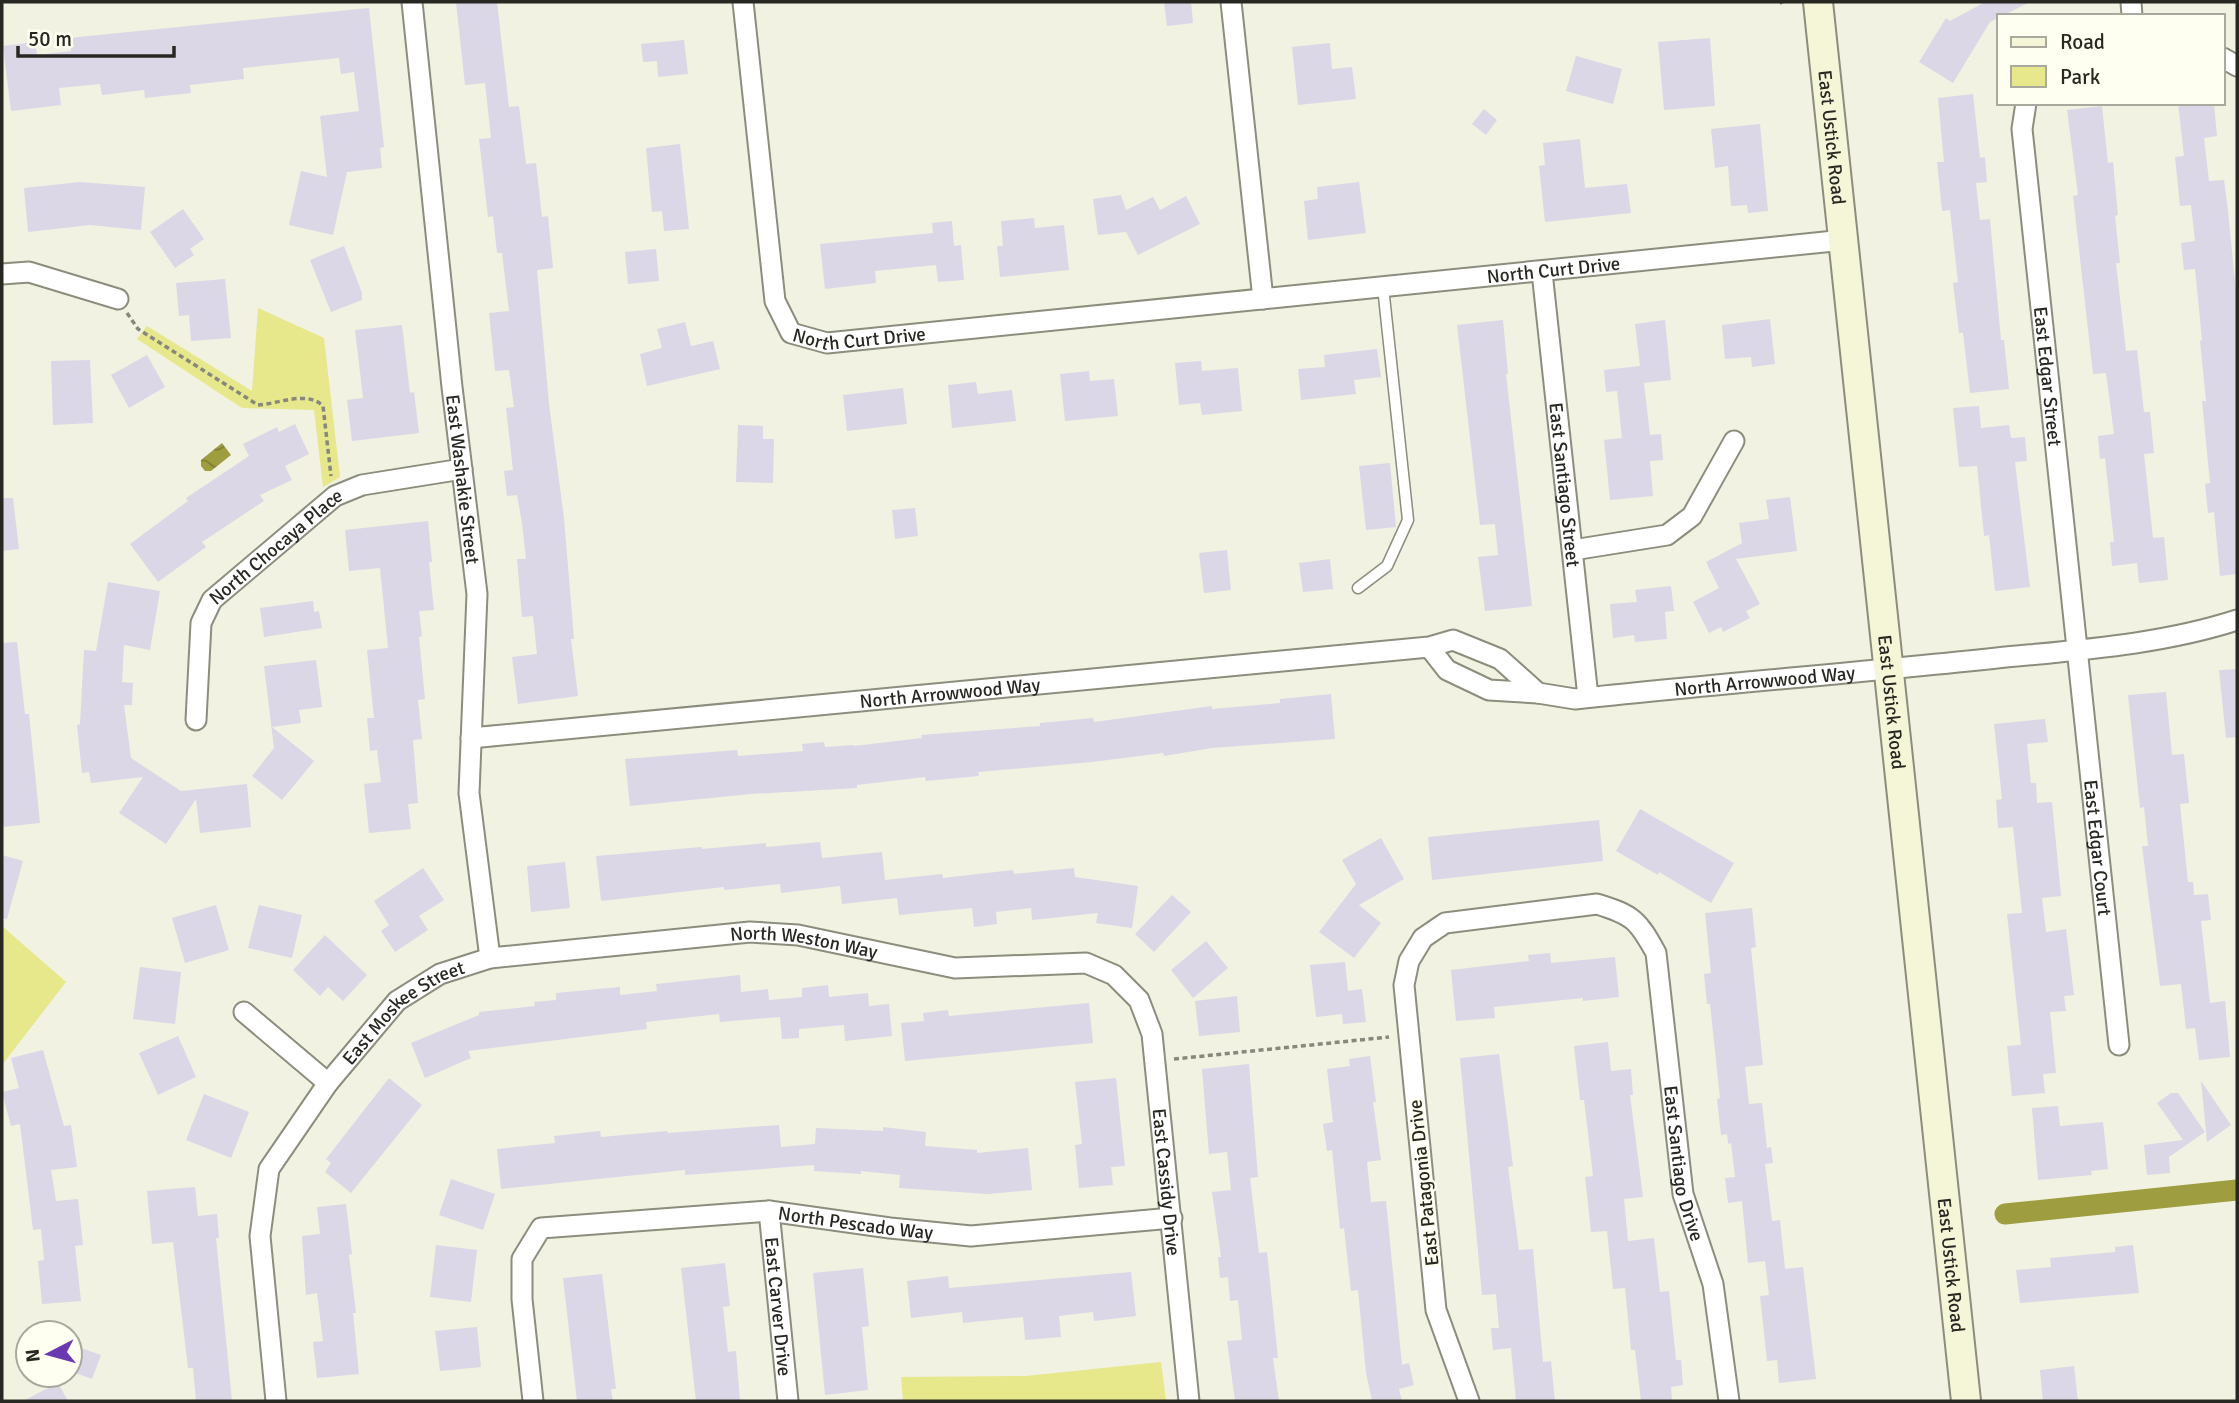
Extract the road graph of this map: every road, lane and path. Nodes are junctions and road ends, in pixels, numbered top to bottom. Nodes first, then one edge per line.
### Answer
1 (412, 2) edge
2 (743, 2) edge
3 (1231, 2) edge
4 (1818, 2) edge
5 (2026, 105) edge
6 (1844, 240) junction
7 (1542, 272) junction
8 (2, 274) edge
9 (1383, 288) junction
10 (118, 299) joint
11 (1263, 299) junction
12 (1734, 441) dead end
13 (462, 469) junction
14 (341, 494) junction
15 (1573, 551) junction
16 (1358, 589) dead end
17 (2237, 620) edge
18 (1429, 647) junction
19 (2078, 650) junction
20 (1889, 669) junction
21 (1538, 693) junction
22 (1588, 697) junction
23 (196, 720) dead end
24 (471, 738) junction
25 (490, 958) junction
26 (1409, 961) joint
27 (1114, 975) joint
28 (244, 1012) dead end
29 (1408, 1035) junction
30 (2119, 1045) dead end
31 (1156, 1061) junction
32 (328, 1083) junction
33 (769, 1211) junction
34 (1172, 1218) junction
35 (276, 1401) edge
36 (533, 1401) edge
37 (788, 1401) edge
38 (1189, 1401) edge
39 (1469, 1401) edge
40 (1729, 1401) edge
41 (1966, 1401) edge

1 - 13 street, East Washakie Street
2 - 11 street, North Curt Drive
3 - 11 street
4 - 6 main road, East Ustick Road
5 - 19 street, East Edgar Street
6 - 7 street, North Curt Drive
6 - 20 main road, East Ustick Road
7 - 9 street, North Curt Drive
7 - 15 street, East Santiago Street
8 - 10 street
9 - 11 street, North Curt Drive
9 - 16 lane
10 - 14 path
12 - 15 street
13 - 14 street, North Chocaya Place
13 - 24 street, East Washakie Street
14 - 23 street, North Chocaya Place
15 - 22 street, East Santiago Street
17 - 19 street, North Arrowwood Way
18 - 21 street, North Arrowwood Way
18 - 21 street, North Arrowwood Way
18 - 24 street, North Arrowwood Way
19 - 20 street, North Arrowwood Way
19 - 30 street, East Edgar Court
20 - 22 street, North Arrowwood Way
20 - 41 main road, East Ustick Road
21 - 22 street, North Arrowwood Way
24 - 25 street, East Washakie Street
25 - 27 street, North Weston Way
25 - 32 street, East Moskee Street
26 - 29 street, East Patagonia Drive
26 - 40 street, East Santiago Drive
27 - 31 street, East Cassidy Drive
28 - 32 street, East Moskee Street
29 - 31 path
29 - 39 street, East Patagonia Drive
31 - 34 street, East Cassidy Drive
32 - 35 street, East Moskee Street
33 - 34 street, North Pescado Way
33 - 36 street, North Pescado Way
33 - 37 street, East Carver Drive
34 - 38 street, East Cassidy Drive

